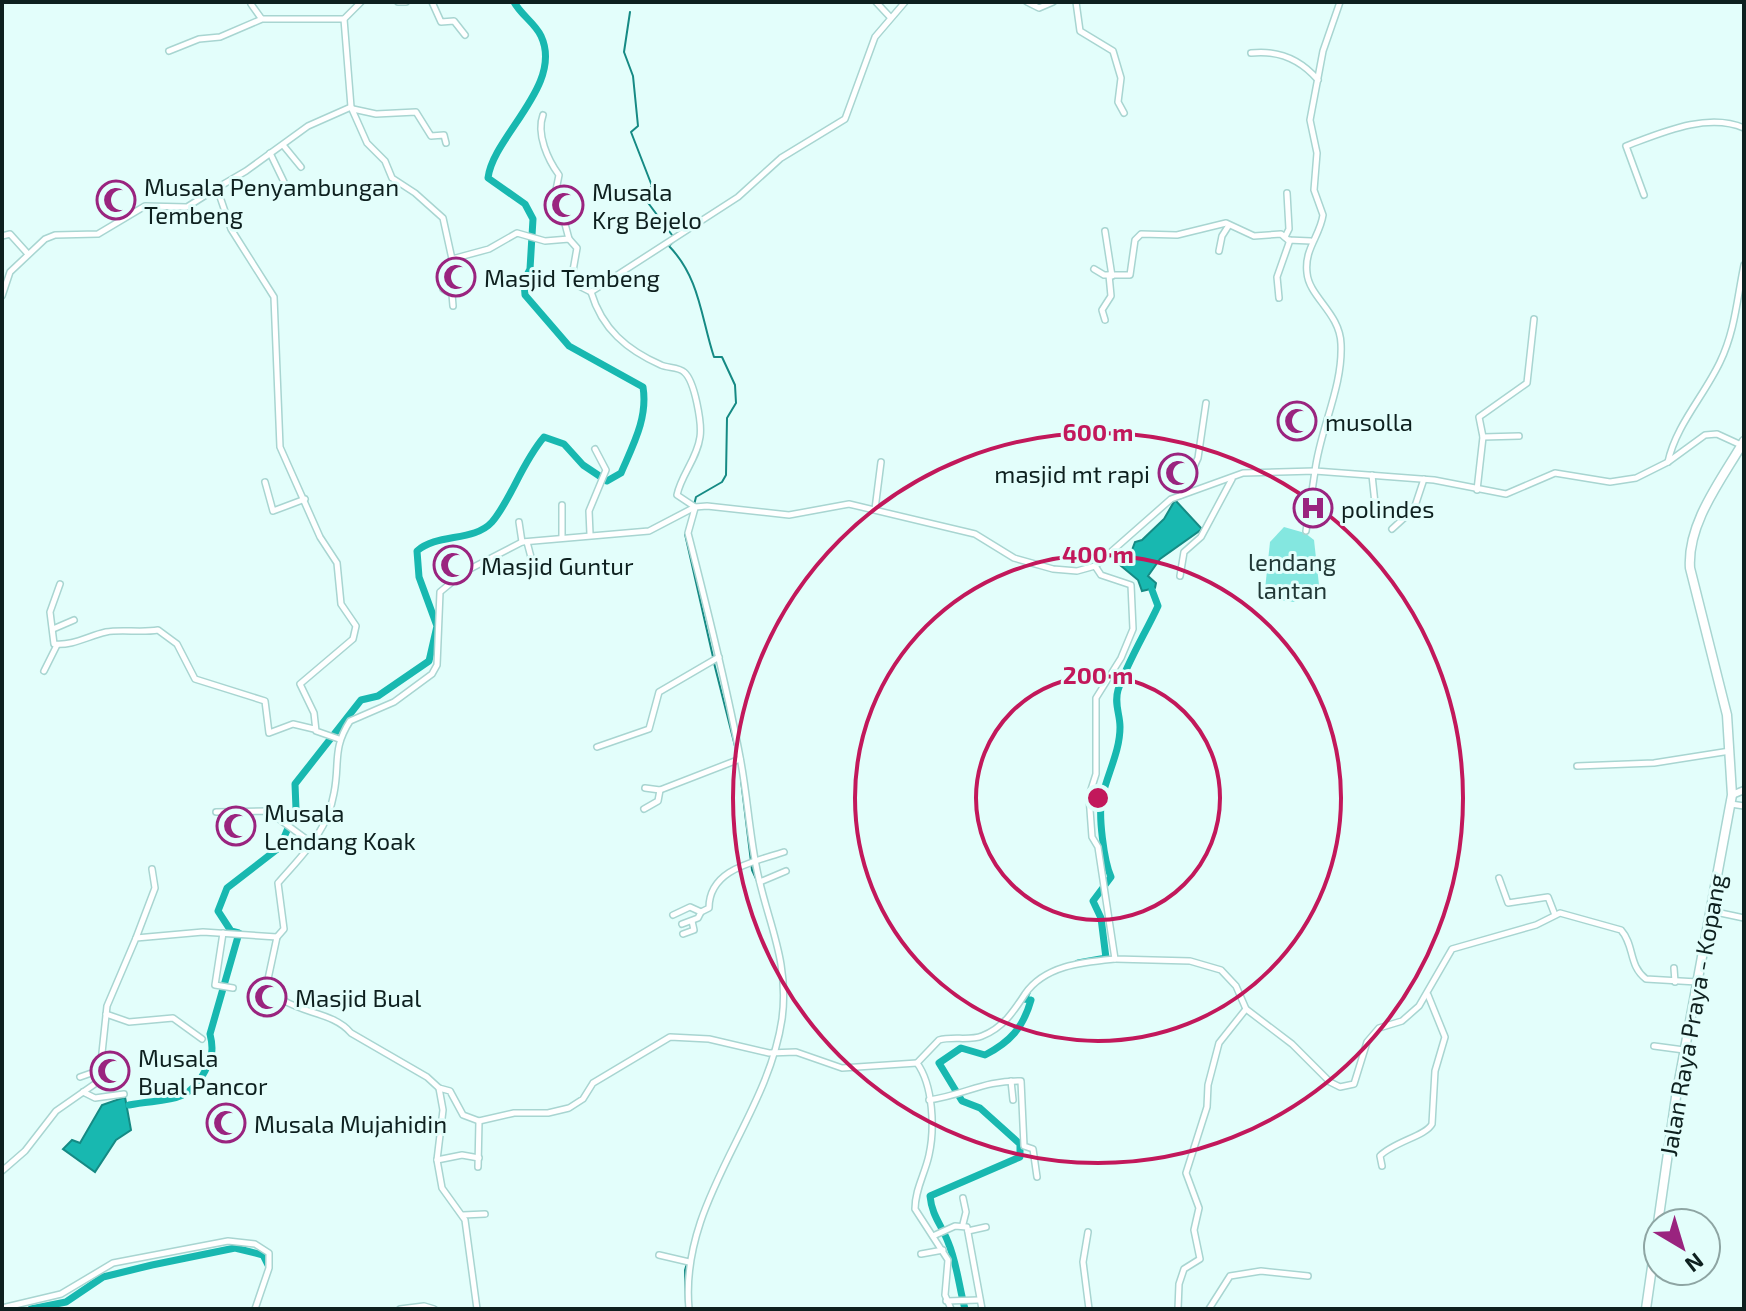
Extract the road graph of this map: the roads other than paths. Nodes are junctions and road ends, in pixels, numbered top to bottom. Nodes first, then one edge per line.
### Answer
1 (361, 2) edge
2 (398, 2) edge
3 (406, 2) edge
4 (432, 2) edge
5 (876, 2) edge
6 (905, 2) edge
7 (1027, 2) edge
8 (1053, 2) edge
9 (1076, 2) edge
10 (1340, 2) edge
11 (251, 4) dead end
12 (890, 17) junction
13 (262, 19) junction
14 (344, 19) junction
15 (465, 35) dead end
16 (169, 51) dead end
17 (1251, 53) dead end
18 (1318, 81) junction
19 (351, 108) junction
20 (1124, 113) dead end
21 (543, 115) dead end
22 (1744, 128) edge
23 (446, 143) dead end
24 (283, 145) junction
25 (270, 153) junction
26 (301, 167) dead end
27 (284, 182) dead end
28 (217, 188) junction
29 (1287, 193) dead end
30 (1644, 195) dead end
31 (1229, 225) junction
32 (1105, 231) dead end
33 (2, 236) edge
34 (569, 239) junction
35 (1288, 239) junction
36 (1311, 241) junction
37 (1219, 251) dead end
38 (28, 254) junction
39 (452, 259) junction
40 (1744, 265) edge
41 (1094, 269) dead end
42 (1110, 276) junction
43 (591, 292) junction
44 (2, 296) edge
45 (1279, 298) dead end
46 (453, 306) dead end
47 (1534, 319) dead end
48 (1105, 320) dead end
49 (1206, 403) dead end
50 (1519, 436) dead end
51 (1483, 437) junction
52 (1743, 443) edge
53 (595, 449) dead end
54 (881, 462) dead end
55 (1668, 462) junction
56 (1315, 471) junction
57 (1372, 475) junction
58 (1232, 479) junction
59 (1424, 479) junction
60 (265, 482) dead end
61 (1477, 490) junction
62 (1180, 496) junction
63 (305, 499) junction
64 (562, 505) dead end
65 (695, 507) junction
66 (875, 509) junction
67 (1376, 513) dead end
68 (519, 522) dead end
69 (1392, 529) dead end
70 (1306, 531) dead end
71 (590, 534) junction
72 (562, 537) junction
73 (524, 542) junction
74 (532, 561) dead end
75 (1095, 566) junction
76 (1180, 576) dead end
77 (60, 584) dead end
78 (74, 620) dead end
79 (53, 629) junction
80 (57, 645) junction
81 (714, 659) junction
82 (44, 671) dead end
83 (318, 733) junction
84 (338, 738) junction
85 (597, 747) dead end
86 (1731, 750) junction
87 (739, 759) junction
88 (1577, 766) dead end
89 (645, 788) dead end
90 (660, 790) junction
91 (1744, 790) edge
92 (1731, 800) junction
93 (1744, 806) edge
94 (644, 809) dead end
95 (216, 812) dead end
96 (313, 844) junction
97 (784, 852) dead end
98 (755, 862) junction
99 (152, 869) dead end
100 (786, 871) dead end
101 (1499, 878) dead end
102 (760, 882) junction
103 (1711, 911) junction
104 (701, 912) junction
105 (673, 915) dead end
106 (1555, 915) junction
107 (1744, 918) edge
108 (692, 921) junction
109 (682, 924) dead end
110 (223, 933) junction
111 (683, 934) dead end
112 (277, 937) junction
113 (136, 938) junction
114 (1115, 959) junction
115 (1674, 968) dead end
116 (1675, 982) junction
117 (1697, 982) junction
118 (233, 988) dead end
119 (1428, 995) junction
120 (1246, 1009) junction
121 (106, 1014) junction
122 (202, 1039) dead end
123 (1654, 1046) dead end
124 (1684, 1050) junction
125 (772, 1053) junction
126 (917, 1063) junction
127 (100, 1070) junction
128 (80, 1077) dead end
129 (1011, 1081) junction
130 (439, 1088) junction
131 (83, 1092) junction
132 (124, 1094) dead end
133 (929, 1100) junction
134 (1013, 1100) dead end
135 (479, 1121) junction
136 (479, 1158) junction
137 (437, 1160) junction
138 (1382, 1166) dead end
139 (478, 1167) dead end
140 (2, 1171) edge
141 (1037, 1177) dead end
142 (963, 1198) dead end
143 (1661, 1207) edge
144 (485, 1214) dead end
145 (463, 1215) junction
146 (963, 1224) junction
147 (986, 1227) dead end
148 (968, 1231) junction
149 (1088, 1232) dead end
150 (936, 1234) junction
151 (943, 1250) junction
152 (921, 1254) dead end
153 (659, 1255) dead end
154 (689, 1262) junction
155 (1308, 1276) dead end
156 (1649, 1287) edge
157 (979, 1300) junction
158 (946, 1301) junction
159 (2, 1308) edge
160 (255, 1309) edge
161 (400, 1309) edge
162 (434, 1309) edge
163 (477, 1309) edge
164 (689, 1309) edge
165 (951, 1309) edge
166 (982, 1309) edge
167 (1089, 1309) edge
168 (1178, 1309) edge
169 (1209, 1309) edge
170 (1646, 1309) edge

1 - 14 street
2 - 3 street
4 - 15 street
5 - 12 street
6 - 12 street
7 - 8 street
9 - 20 street
10 - 18 street
11 - 13 street
12 - 43 street
13 - 14 street
13 - 16 street
14 - 19 street
17 - 18 street
18 - 36 street
19 - 23 street
19 - 24 street
19 - 39 street
21 - 34 street
22 - 30 street
24 - 25 street
24 - 26 street
25 - 27 street
25 - 28 street
28 - 38 street
28 - 63 street
29 - 35 street
31 - 35 street
31 - 37 street
31 - 42 street
32 - 42 street
33 - 38 street
34 - 39 street
34 - 43 street
35 - 36 street
35 - 45 street
36 - 56 street
38 - 44 street
39 - 46 street
40 - 55 street
41 - 42 street
42 - 48 street
43 - 65 street
47 - 51 street
49 - 62 street
50 - 51 street
51 - 61 street
52 - 55 street
52 - 86 highway, Jalan Raya Praya - Kopang
53 - 71 street
54 - 66 street
55 - 61 street
56 - 57 street
56 - 58 street
56 - 70 street
57 - 59 street
57 - 67 street
58 - 62 street
58 - 76 street
59 - 61 street
59 - 69 street
60 - 63 street
62 - 75 street
63 - 83 street
64 - 72 street
65 - 66 street
65 - 71 street
65 - 81 street
66 - 75 street
68 - 73 street
71 - 72 street
72 - 73 street
73 - 74 street
73 - 84 street
75 - 114 street
77 - 79 street
78 - 79 street
79 - 80 street
80 - 82 street
80 - 83 street
81 - 85 street
81 - 87 street
83 - 84 street
84 - 96 street
86 - 88 street
86 - 92 highway, Jalan Raya Praya - Kopang
87 - 90 street
87 - 98 street
89 - 90 street
90 - 94 street
91 - 92 main road
92 - 93 street
92 - 103 highway, Jalan Raya Praya - Kopang
95 - 96 street
96 - 112 street
97 - 98 street
98 - 102 street
98 - 104 street
99 - 113 street
100 - 102 street
101 - 106 street
102 - 125 street
103 - 107 street
103 - 117 highway, Jalan Raya Praya - Kopang
104 - 105 street
104 - 108 street
106 - 116 street
106 - 119 street
108 - 109 street
108 - 111 street
110 - 112 street
110 - 113 street
110 - 118 street
112 - 130 street
113 - 121 street
114 - 120 street
114 - 126 street
115 - 116 street
116 - 117 street
117 - 124 highway, Jalan Raya Praya - Kopang
119 - 120 street
119 - 138 street
120 - 168 street
121 - 122 street
121 - 127 street
123 - 124 street
124 - 143 highway, Jalan Raya Praya - Kopang
125 - 126 street
125 - 135 street
125 - 154 street
126 - 133 street
127 - 128 street
127 - 131 street
129 - 133 street
129 - 134 street
129 - 141 street
130 - 135 street
130 - 137 street
131 - 132 street
131 - 140 street
133 - 150 street
135 - 136 street
136 - 137 street
136 - 139 street
137 - 145 street
142 - 146 street
144 - 145 street
145 - 163 street
146 - 148 street
146 - 150 street
147 - 148 street
148 - 157 street
149 - 167 street
150 - 151 street
151 - 152 street
151 - 158 street
153 - 154 street
154 - 164 street
155 - 169 street
156 - 170 highway, Jalan Raya Praya - Kopang
157 - 158 street
157 - 166 street
158 - 165 street
159 - 160 street
161 - 162 street

